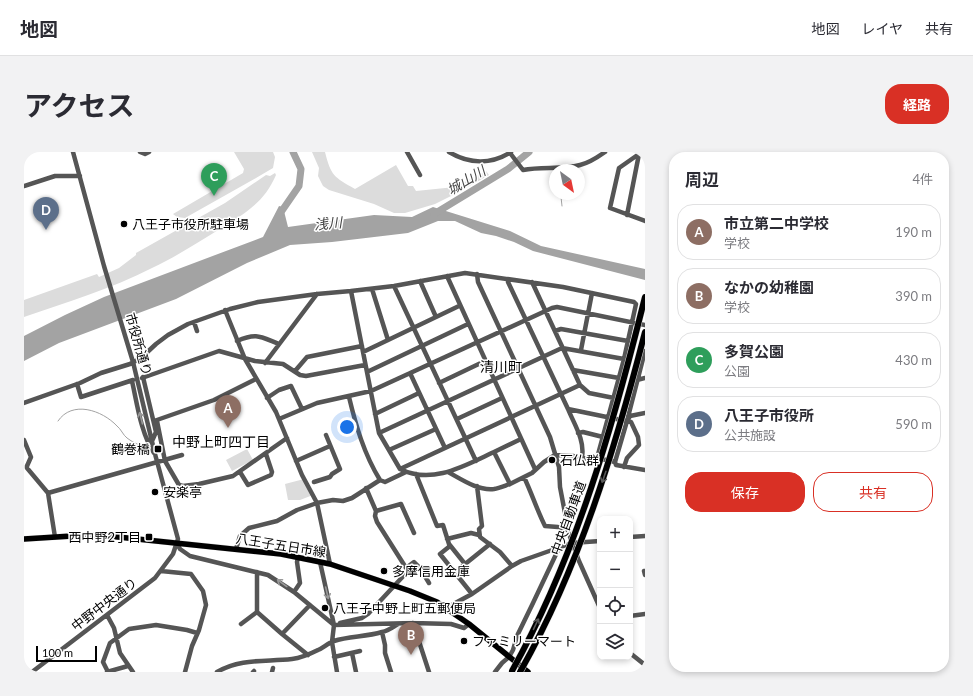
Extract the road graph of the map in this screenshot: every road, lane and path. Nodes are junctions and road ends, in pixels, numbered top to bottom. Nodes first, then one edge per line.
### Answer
1 (74, 152) edge
2 (149, 152) edge
3 (407, 152) edge
4 (449, 152) edge
5 (510, 152) edge
6 (605, 152) edge
7 (140, 153) edge
8 (640, 153) edge
9 (420, 175) dead end
10 (80, 176) junction
11 (24, 186) edge
12 (627, 215) junction
13 (645, 221) edge
14 (477, 274) junction
15 (447, 276) junction
16 (508, 279) junction
17 (420, 281) junction
18 (532, 282) junction
19 (394, 286) junction
20 (372, 289) junction
21 (351, 291) junction
22 (592, 293) junction
23 (317, 294) junction
24 (645, 297) edge
25 (459, 306) junction
26 (225, 310) junction
27 (545, 311) junction
28 (588, 313) junction
29 (436, 317) junction
30 (525, 320) junction
31 (634, 321) junction
32 (194, 322) junction
33 (468, 324) junction
34 (645, 324) edge
35 (414, 328) junction
36 (197, 331) dead end
37 (555, 331) junction
38 (501, 332) junction
39 (585, 332) junction
40 (645, 332) edge
41 (388, 340) junction
42 (237, 341) junction
43 (628, 341) junction
44 (476, 343) junction
45 (279, 344) junction
46 (362, 346) junction
47 (422, 346) junction
48 (562, 348) junction
49 (581, 350) junction
50 (363, 352) junction
51 (645, 353) edge
52 (542, 357) junction
53 (245, 359) junction
54 (624, 359) junction
55 (133, 361) junction
56 (485, 362) junction
57 (265, 363) junction
58 (365, 364) junction
59 (431, 364) junction
60 (518, 368) junction
61 (573, 370) junction
62 (295, 371) junction
63 (367, 372) junction
64 (410, 374) junction
65 (619, 378) junction
66 (645, 378) edge
67 (256, 379) junction
68 (493, 379) junction
69 (637, 380) junction
70 (439, 383) junction
71 (76, 384) junction
72 (580, 385) junction
73 (371, 392) junction
74 (419, 393) junction
75 (560, 394) junction
76 (349, 397) junction
77 (268, 398) junction
78 (502, 398) junction
79 (614, 398) junction
80 (448, 401) junction
81 (24, 403) edge
82 (536, 406) junction
83 (302, 409) junction
84 (568, 409) junction
85 (427, 410) junction
86 (645, 413) edge
87 (375, 414) junction
88 (511, 417) junction
89 (609, 417) junction
90 (279, 419) junction
91 (456, 419) junction
92 (156, 421) junction
93 (628, 421) junction
94 (436, 428) junction
95 (379, 433) junction
96 (578, 433) junction
97 (326, 435) dead end
98 (603, 437) junction
99 (287, 438) junction
100 (466, 438) junction
101 (521, 438) junction
102 (24, 440) edge
103 (152, 441) junction
104 (330, 446) junction
105 (445, 448) junction
106 (389, 450) junction
107 (494, 452) junction
108 (155, 454) junction
109 (266, 454) junction
110 (182, 455) dead end
111 (555, 455) junction
112 (582, 457) junction
113 (597, 458) junction
114 (165, 460) junction
115 (296, 461) junction
116 (476, 461) junction
117 (158, 462) junction
118 (615, 462) junction
119 (624, 467) junction
120 (400, 469) junction
121 (535, 469) junction
122 (645, 470) edge
123 (240, 472) junction
124 (406, 472) junction
125 (448, 472) junction
126 (416, 474) junction
127 (524, 477) junction
128 (380, 480) junction
129 (314, 482) dead end
130 (510, 484) junction
131 (477, 486) junction
132 (366, 488) junction
133 (48, 493) junction
134 (317, 503) junction
135 (376, 511) junction
136 (414, 533) dead end
137 (569, 533) junction
138 (479, 535) junction
139 (645, 536) edge
140 (55, 537) junction
141 (633, 538) edge
142 (24, 539) edge
143 (447, 539) junction
144 (597, 541) edge
145 (178, 543) junction
146 (572, 543) junction
147 (490, 544) junction
148 (450, 546) junction
149 (559, 548) junction
150 (236, 549) junction
151 (298, 557) junction
152 (320, 562) junction
153 (330, 564) junction
154 (465, 564) junction
155 (512, 566) junction
156 (406, 568) junction
157 (162, 571) junction
158 (257, 572) junction
159 (454, 573) junction
160 (430, 583) dead end
161 (393, 586) junction
162 (294, 592) junction
163 (472, 594) junction
164 (597, 601) edge
165 (310, 605) junction
166 (446, 608) junction
167 (257, 612) junction
168 (645, 614) edge
169 (107, 615) junction
170 (633, 616) edge
171 (241, 624) dead end
172 (399, 624) junction
173 (413, 624) junction
174 (469, 624) junction
175 (334, 625) junction
176 (382, 632) junction
177 (197, 633) junction
178 (282, 634) junction
179 (116, 639) junction
180 (332, 642) junction
181 (360, 651) dead end
182 (352, 653) junction
183 (308, 655) junction
184 (633, 655) edge
185 (334, 657) junction
186 (509, 657) junction
187 (645, 665) edge
188 (128, 666) junction
189 (512, 671) edge
190 (32, 672) edge
191 (107, 672) edge
192 (133, 672) edge
193 (185, 672) edge
194 (217, 672) edge
195 (337, 672) edge
196 (356, 672) edge
197 (391, 672) edge
198 (430, 672) edge
199 (495, 672) edge
200 (520, 672) edge
201 (528, 672) edge

1 - 10 street, 市役所通り
2 - 7 street
3 - 9 street
4 - 5 street
5 - 6 street
8 - 12 street
8 - 12 street
10 - 11 street
10 - 55 street, 市役所通り
12 - 13 street
14 - 15 street
14 - 16 street
14 - 38 street
15 - 17 street
15 - 25 street
16 - 18 street
16 - 30 street
17 - 19 street
17 - 29 street
18 - 22 street
18 - 27 street
19 - 20 street
19 - 35 street
20 - 21 street
20 - 41 street
21 - 23 street
21 - 46 street
22 - 28 street
22 - 31 street
23 - 26 street
23 - 45 street
189 -> 24 highway, 中央自動車道, bridge
25 - 29 street
25 - 33 street
26 - 32 street
26 - 42 street
27 - 28 street
27 - 30 street
27 - 37 street
28 - 31 street
28 - 39 street
29 - 35 street
30 - 38 street
30 - 52 street
31 - 34 street
31 - 43 street
32 - 36 street
32 - 55 street
33 - 44 street
33 - 47 street
35 - 41 street
35 - 47 street
37 - 39 street
37 - 48 street
38 - 44 street
38 - 60 street
39 - 43 street
39 - 49 street
40 -> 200 highway, 中央自動車道, bridge
41 - 50 street
42 - 45 street
42 - 53 street
43 - 54 street
44 - 56 street
44 - 59 street
45 - 57 street
46 - 50 street
46 - 62 street
47 - 59 street
47 - 63 street
48 - 49 street
48 - 52 street
48 - 61 street
49 - 54 street
50 - 58 street
51 - 69 street
52 - 60 street
52 - 75 street
53 - 57 street
53 - 67 street
53 - 92 street
54 - 65 street
55 - 71 street
55 - 103 street, 市役所通り
56 - 68 street
56 - 70 street
57 - 62 street
58 - 62 street
58 - 63 street
59 - 64 street
59 - 70 street
60 - 68 street
60 - 82 street
61 - 65 street
61 - 72 street
63 - 73 street
64 - 73 street
64 - 74 street
65 - 79 street
66 - 69 street
67 - 77 street
67 - 92 street
68 - 78 street
68 - 80 street
69 - 93 street
70 - 80 street
71 - 81 street
108 -> 71 street
72 - 75 street
72 - 79 street
73 - 76 street
73 - 87 street
74 - 85 street
74 - 87 street
75 - 82 street
75 - 84 street
76 - 83 street
76 - 128 street
77 - 83 street
77 - 90 street
78 - 88 street
78 - 91 street
79 - 89 street
80 - 85 street
80 - 91 street
82 - 88 street
82 - 111 street
83 - 90 street
84 - 89 street
84 - 96 street
85 - 94 street
85 - 95 street
86 - 93 street
87 - 95 street
88 - 100 street
88 - 101 street
89 - 93 street
89 - 98 street
90 - 99 street
91 - 100 street
92 - 103 street
92 - 114 street
93 - 118 street
93 - 119 street
94 - 105 street
94 - 106 street
95 - 106 street
96 - 98 street
96 - 112 street
97 - 104 street
98 - 113 street
99 - 109 street
99 - 115 street
100 - 105 street
100 - 116 street
101 - 107 street
101 - 121 street
102 - 133 street
103 - 108 street, 市役所通り
104 - 115 street
104 - 129 street
105 - 120 street
106 - 120 street
107 - 116 street
107 - 130 street
108 - 117 street, 市役所通り
109 - 123 street
109 - 123 street
110 - 114 street
111 - 112 street
111 - 121 street
111 - 137 street
112 - 113 street
113 - 118 street
114 - 117 street
114 - 123 street
115 - 134 street
116 - 125 street
117 - 133 street
117 - 145 street, 市役所通り
118 - 119 street
119 - 122 street
120 - 124 street
121 - 127 street
124 - 126 street
124 - 128 street
125 - 126 street
125 - 131 street
126 - 143 street
127 - 130 street
127 - 137 street
128 - 132 street
130 - 131 street
131 - 138 street
132 - 134 street
132 - 135 street
133 - 140 street
134 - 150 street
134 - 153 street
135 - 136 street
135 - 156 street
137 - 146 street
138 - 143 street
138 - 147 street
139 - 141 street
140 - 142 main road, 八王子五日市線
140 - 145 main road, 八王子五日市線
143 - 148 street
144 - 146 street
145 - 150 main road, 八王子五日市線
145 - 157 street, 中野中央通り
145 - 158 street
146 - 149 street
146 - 164 street
147 - 154 street
147 - 155 street
148 - 154 street
148 - 159 street
149 - 155 street
149 - 186 street
150 - 151 main road, 八王子五日市線
151 - 152 main road, 八王子五日市線
151 - 162 street
152 - 153 main road, 八王子五日市線
152 -> 175 street
153 - 161 main road, 八王子五日市線
154 - 159 street
155 - 163 street
156 - 160 street
156 - 161 street
157 - 169 street, 中野中央通り
157 - 177 street
162 -> 158 street
158 - 167 street
159 - 163 street
161 - 166 main road, 八王子五日市線
161 - 175 street
162 - 165 street
163 - 166 street
165 - 175 street
165 - 178 street
166 - 174 main road, 八王子五日市線
167 - 171 street
167 - 178 street
168 - 170 street
169 - 179 street
169 - 190 street, 中野中央通り
172 - 173 street
172 - 175 street
172 - 176 street
173 - 174 street
173 - 198 street
174 - 186 main road, 八王子五日市線
175 - 180 street
176 - 180 street
176 - 197 street
177 - 179 street
177 - 193 street
178 - 183 street
179 - 188 street
179 - 191 street
180 - 183 street
180 - 185 street
181 - 182 street
182 - 185 street
182 - 196 street
183 - 194 street
184 - 187 street
185 - 195 street
186 - 199 street
186 - 201 main road, 八王子五日市線
188 - 191 street
188 - 192 street

